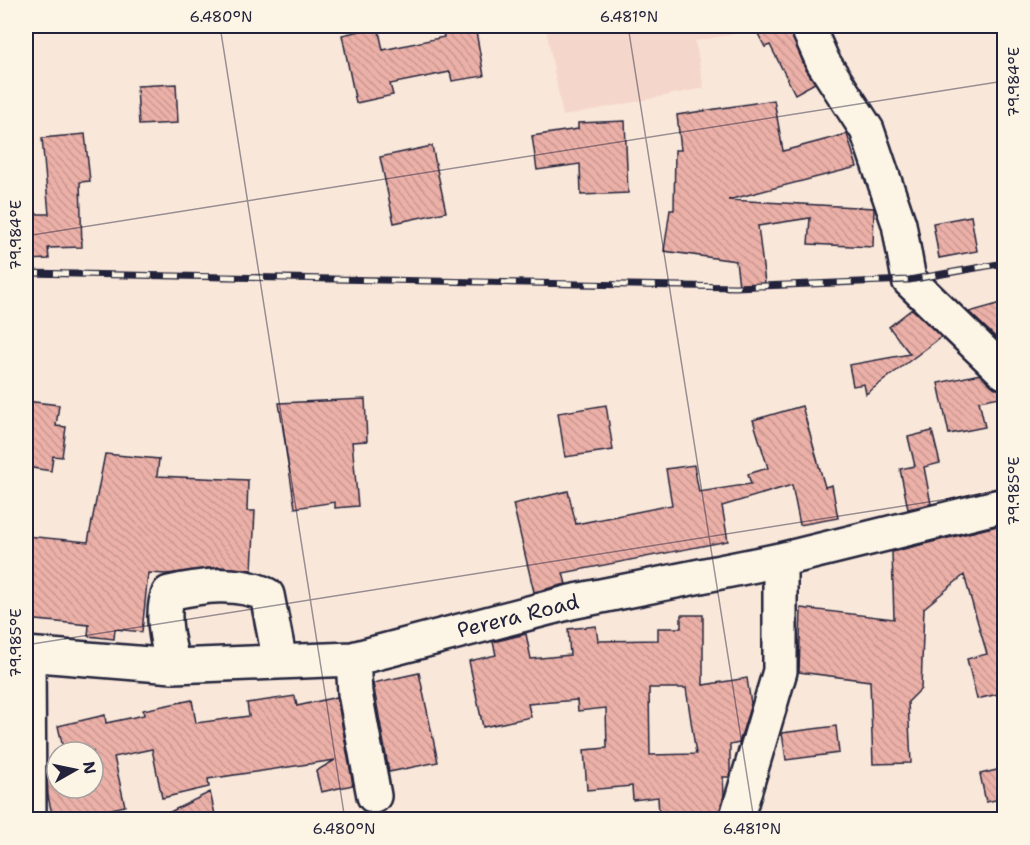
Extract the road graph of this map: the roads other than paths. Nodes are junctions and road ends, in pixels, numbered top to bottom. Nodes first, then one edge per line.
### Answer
1 (807, 26) edge
2 (1005, 372) edge
3 (1005, 506) edge
4 (780, 560) junction
5 (27, 654) edge
6 (353, 659) junction
7 (280, 662) junction
8 (173, 666) junction
9 (374, 796) dead end
10 (29, 819) edge
11 (736, 819) edge

1 - 2 street
3 - 4 street, Perera Road
4 - 6 street, Perera Road
4 - 11 street
5 - 8 street, Perera Road
5 - 10 street
6 - 7 street, Perera Road
6 - 9 street
7 - 8 street, Perera Road
7 - 8 street

